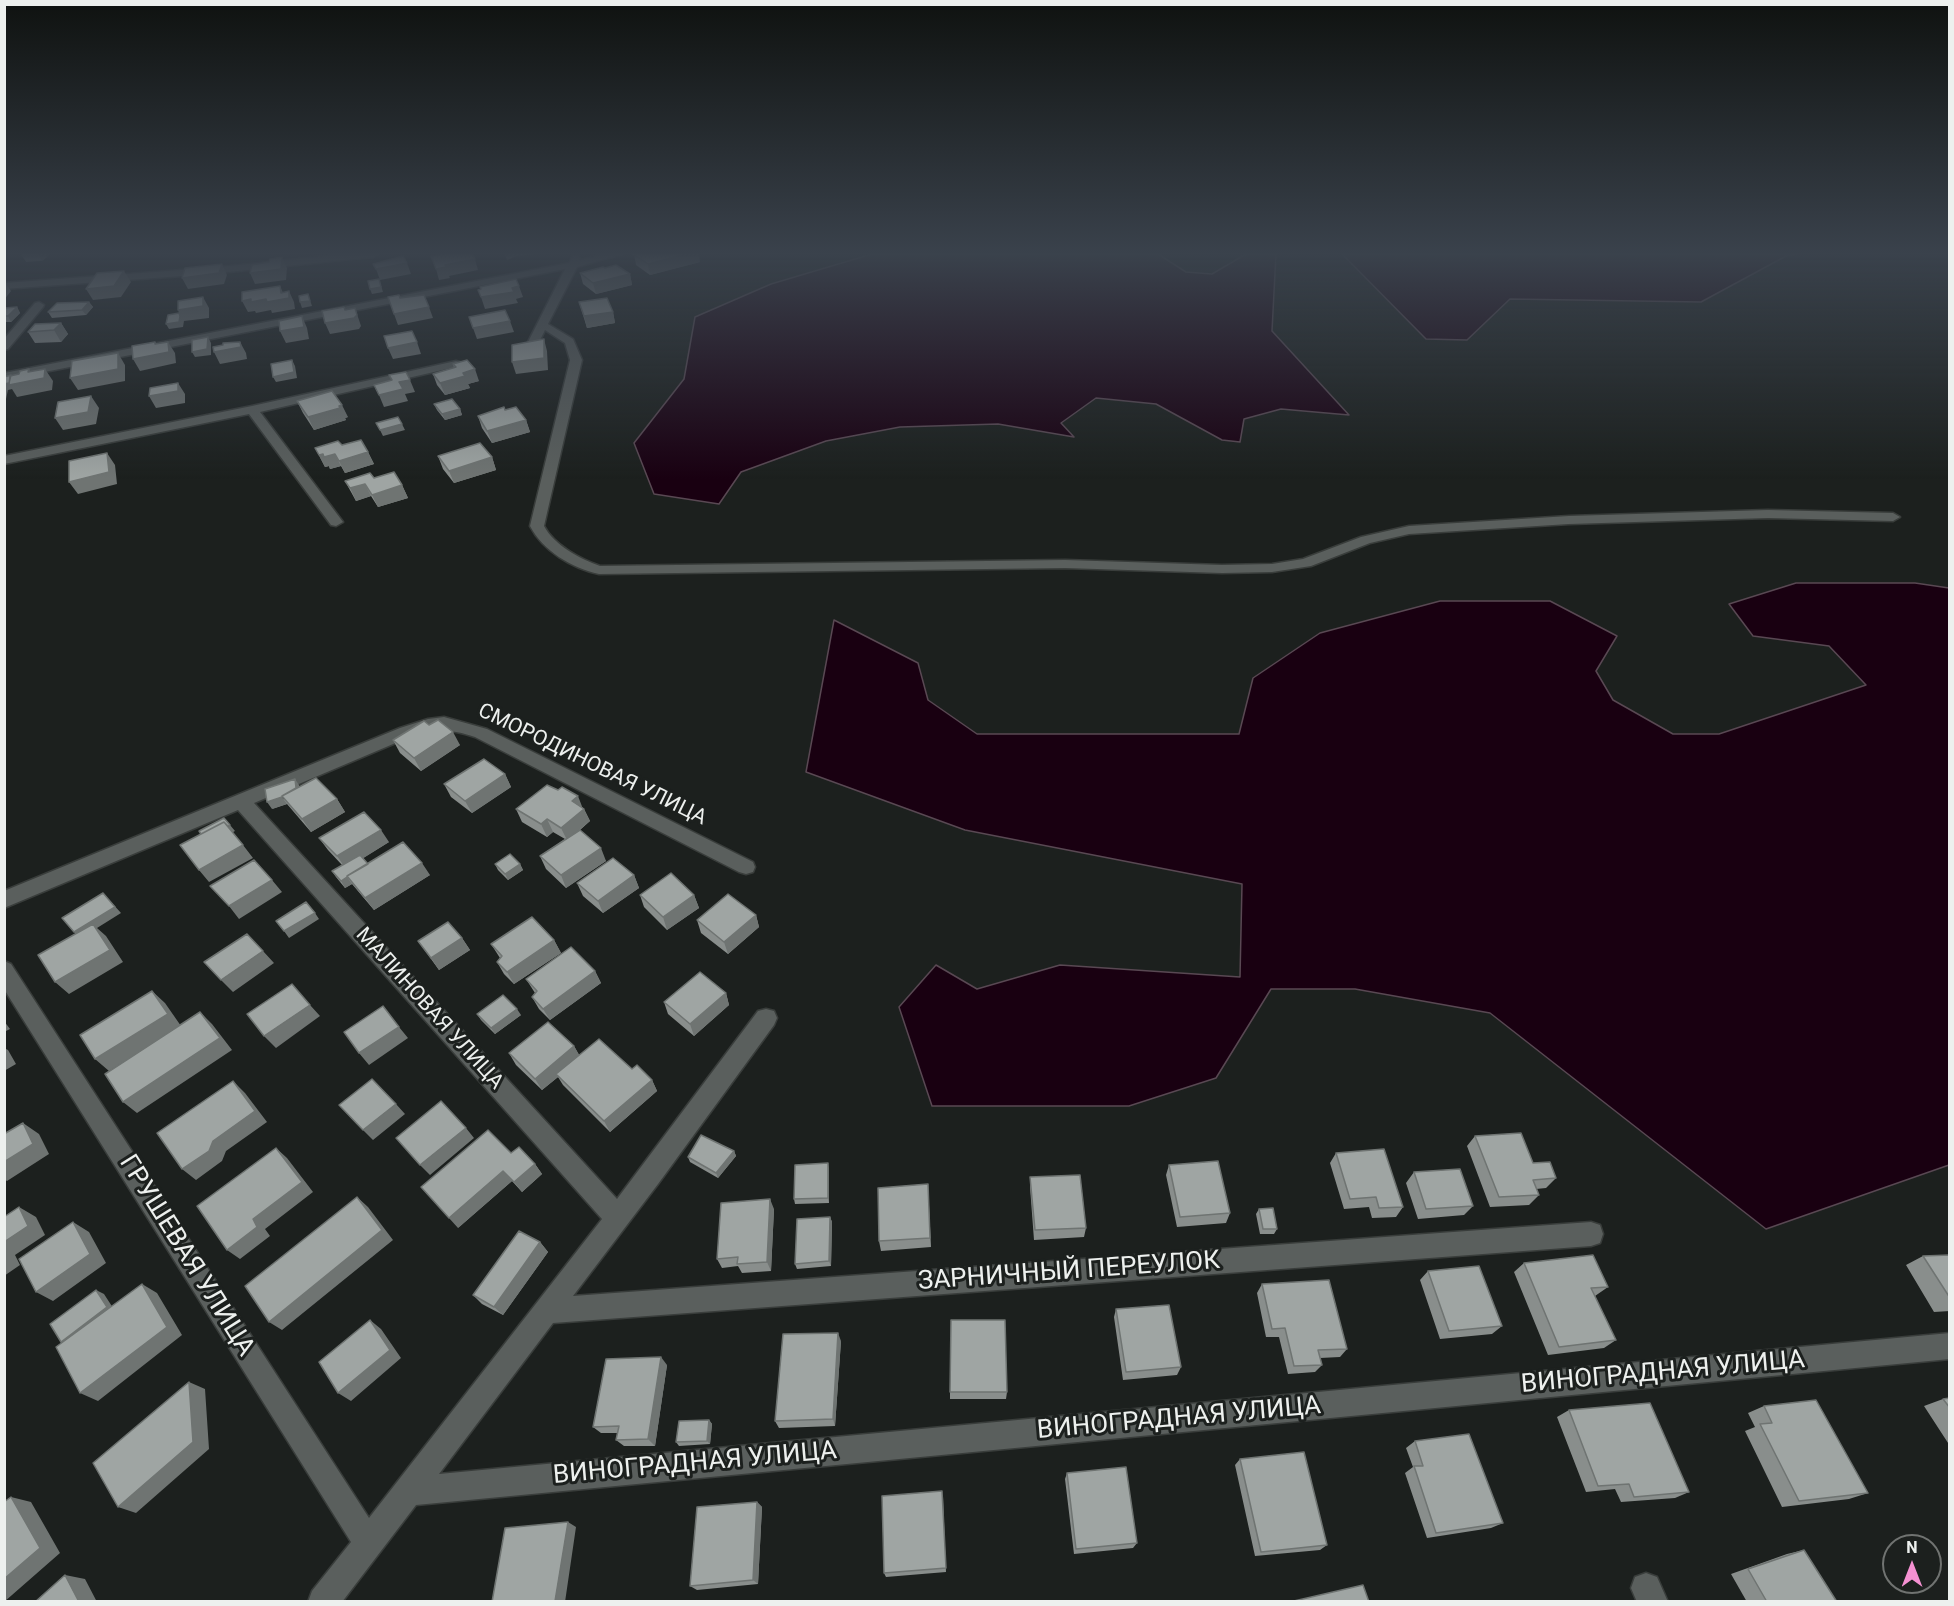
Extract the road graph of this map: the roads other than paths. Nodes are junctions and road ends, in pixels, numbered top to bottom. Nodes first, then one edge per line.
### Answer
1 (19, 329) edge
2 (248, 329) edge
3 (540, 329) edge
4 (551, 329) edge
5 (534, 342) edge
6 (4, 346) edge
7 (456, 363) edge
8 (4, 377) edge
9 (252, 410) junction
10 (4, 460) edge
11 (1893, 517) dead end
12 (336, 522) dead end
13 (240, 800) junction
14 (746, 867) dead end
15 (10, 898) edge
16 (4, 917) edge
17 (4, 970) edge
18 (766, 1018) dead end
19 (618, 1217) junction
20 (1591, 1234) dead end
21 (548, 1311) junction
22 (1950, 1346) edge
23 (409, 1491) junction
24 (368, 1543) junction
25 (323, 1602) edge

1 - 6 street
2 - 8 street
3 - 5 street
4 - 11 street
7 - 9 street
9 - 10 street
9 - 12 street
13 - 14 street, СМОРОДИНОВАЯ УЛИЦА
13 - 15 street, СМОРОДИНОВАЯ УЛИЦА
13 - 19 street, МАЛИНОВАЯ УЛИЦА
15 - 16 street
17 - 24 street, ГРУШЕВАЯ УЛИЦА
18 - 19 street
19 - 21 street
20 - 21 street, ЗАРНИЧНЫЙ ПЕРЕУЛОК
21 - 23 street
22 - 23 street, ВИНОГРАДНАЯ УЛИЦА
23 - 24 street
24 - 25 street

